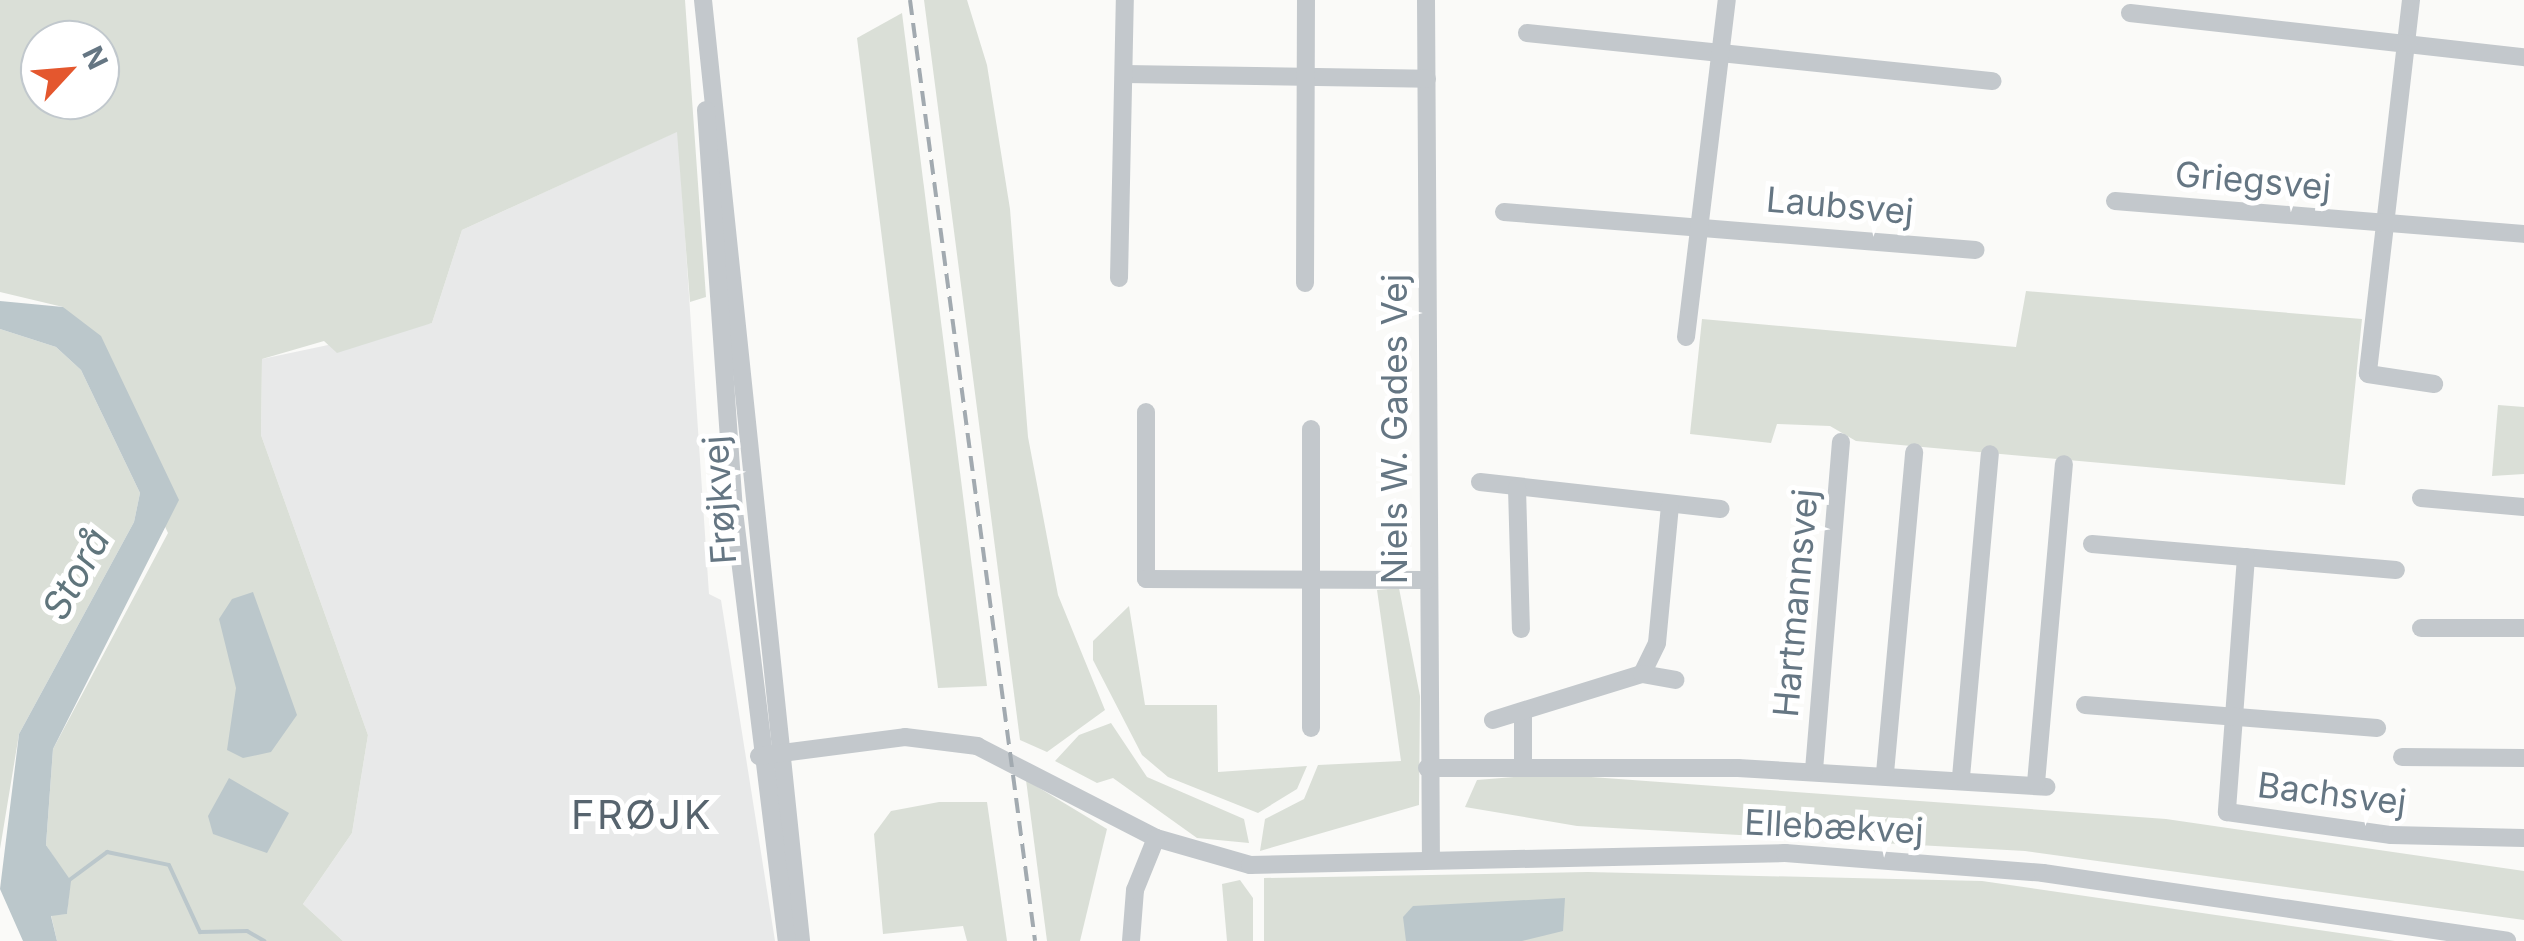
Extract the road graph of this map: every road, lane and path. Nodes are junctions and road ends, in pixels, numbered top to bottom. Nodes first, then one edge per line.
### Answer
1 (704, 0) edge
2 (1125, 0) edge
3 (1306, 0) edge
4 (1426, 0) edge
5 (1727, 0) edge
6 (2412, 0) edge
7 (2130, 12) dead end
8 (1528, 33) dead end
9 (2408, 44) junction
10 (1721, 50) junction
11 (2524, 57) edge
12 (1124, 74) junction
13 (1306, 76) junction
14 (1426, 78) junction
15 (1994, 81) dead end
16 (2115, 201) dead end
17 (1504, 212) dead end
18 (2385, 223) junction
19 (1700, 226) junction
20 (2524, 234) edge
21 (1976, 250) dead end
22 (1118, 278) dead end
23 (1305, 283) dead end
24 (1686, 337) dead end
25 (2434, 384) dead end
26 (1146, 412) dead end
27 (1312, 429) dead end
28 (1841, 442) dead end
29 (1914, 452) dead end
30 (1990, 454) dead end
31 (2064, 464) dead end
32 (1480, 482) dead end
33 (1518, 488) junction
34 (2420, 498) dead end
35 (1670, 506) junction
36 (2524, 507) edge
37 (1720, 509) dead end
38 (2092, 544) dead end
39 (2246, 557) junction
40 (2396, 570) dead end
41 (1311, 580) junction
42 (1426, 580) junction
43 (2421, 628) dead end
44 (2524, 628) edge
45 (1521, 629) dead end
46 (1642, 674) junction
47 (1674, 680) dead end
48 (2085, 705) dead end
49 (1523, 716) junction
50 (2231, 718) junction
51 (1493, 720) dead end
52 (1311, 728) dead end
53 (2377, 728) dead end
54 (768, 755) junction
55 (2402, 757) dead end
56 (2524, 758) edge
57 (1523, 767) junction
58 (1427, 768) junction
59 (1814, 770) junction
60 (1885, 773) junction
61 (1961, 777) junction
62 (1156, 838) junction
63 (2524, 838) edge
64 (1431, 859) junction
65 (787, 941) edge
66 (801, 941) edge
67 (1132, 941) edge
68 (2507, 941) edge

1 - 54 street, Frøjkvej
2 - 12 street
3 - 13 street
4 - 14 street, Niels W. Gades Vej
5 - 10 street
6 - 9 street
7 - 9 street
8 - 10 street
9 - 11 street
9 - 18 street
10 - 15 street
10 - 19 street
12 - 13 street
12 - 22 street
13 - 14 street
13 - 23 street
14 - 42 street, Niels W. Gades Vej
16 - 18 street, Griegsvej
17 - 19 street, Laubsvej
18 - 20 street, Griegsvej
18 - 25 street
19 - 21 street, Laubsvej
19 - 24 street
26 - 41 street
27 - 41 street
28 - 59 street, Hartmannsvej
29 - 60 street
30 - 61 street
31 - 61 street, Hartmannsvej
32 - 33 street
33 - 35 street
33 - 45 street
34 - 36 street
35 - 37 street
35 - 46 street
38 - 39 street
39 - 40 street
39 - 50 street, Bachsvej
41 - 42 street
41 - 52 street
42 - 58 street, Niels W. Gades Vej
43 - 44 street
46 - 47 street
46 - 49 street
48 - 50 street, Bachsvej
49 - 51 street
49 - 57 street
50 - 53 street, Bachsvej
50 - 63 street, Bachsvej
54 - 62 street, Ellebækvej
54 - 65 street, Frøjkvej
54 - 66 street, Frøjkvej
55 - 56 street, Bachsvej
57 - 58 street, Hartmannsvej
57 - 59 street, Hartmannsvej
58 - 64 street, Niels W. Gades Vej
59 - 60 street, Hartmannsvej
60 - 61 street, Hartmannsvej
62 - 64 street, Ellebækvej
62 - 67 street
64 - 68 street, Ellebækvej

